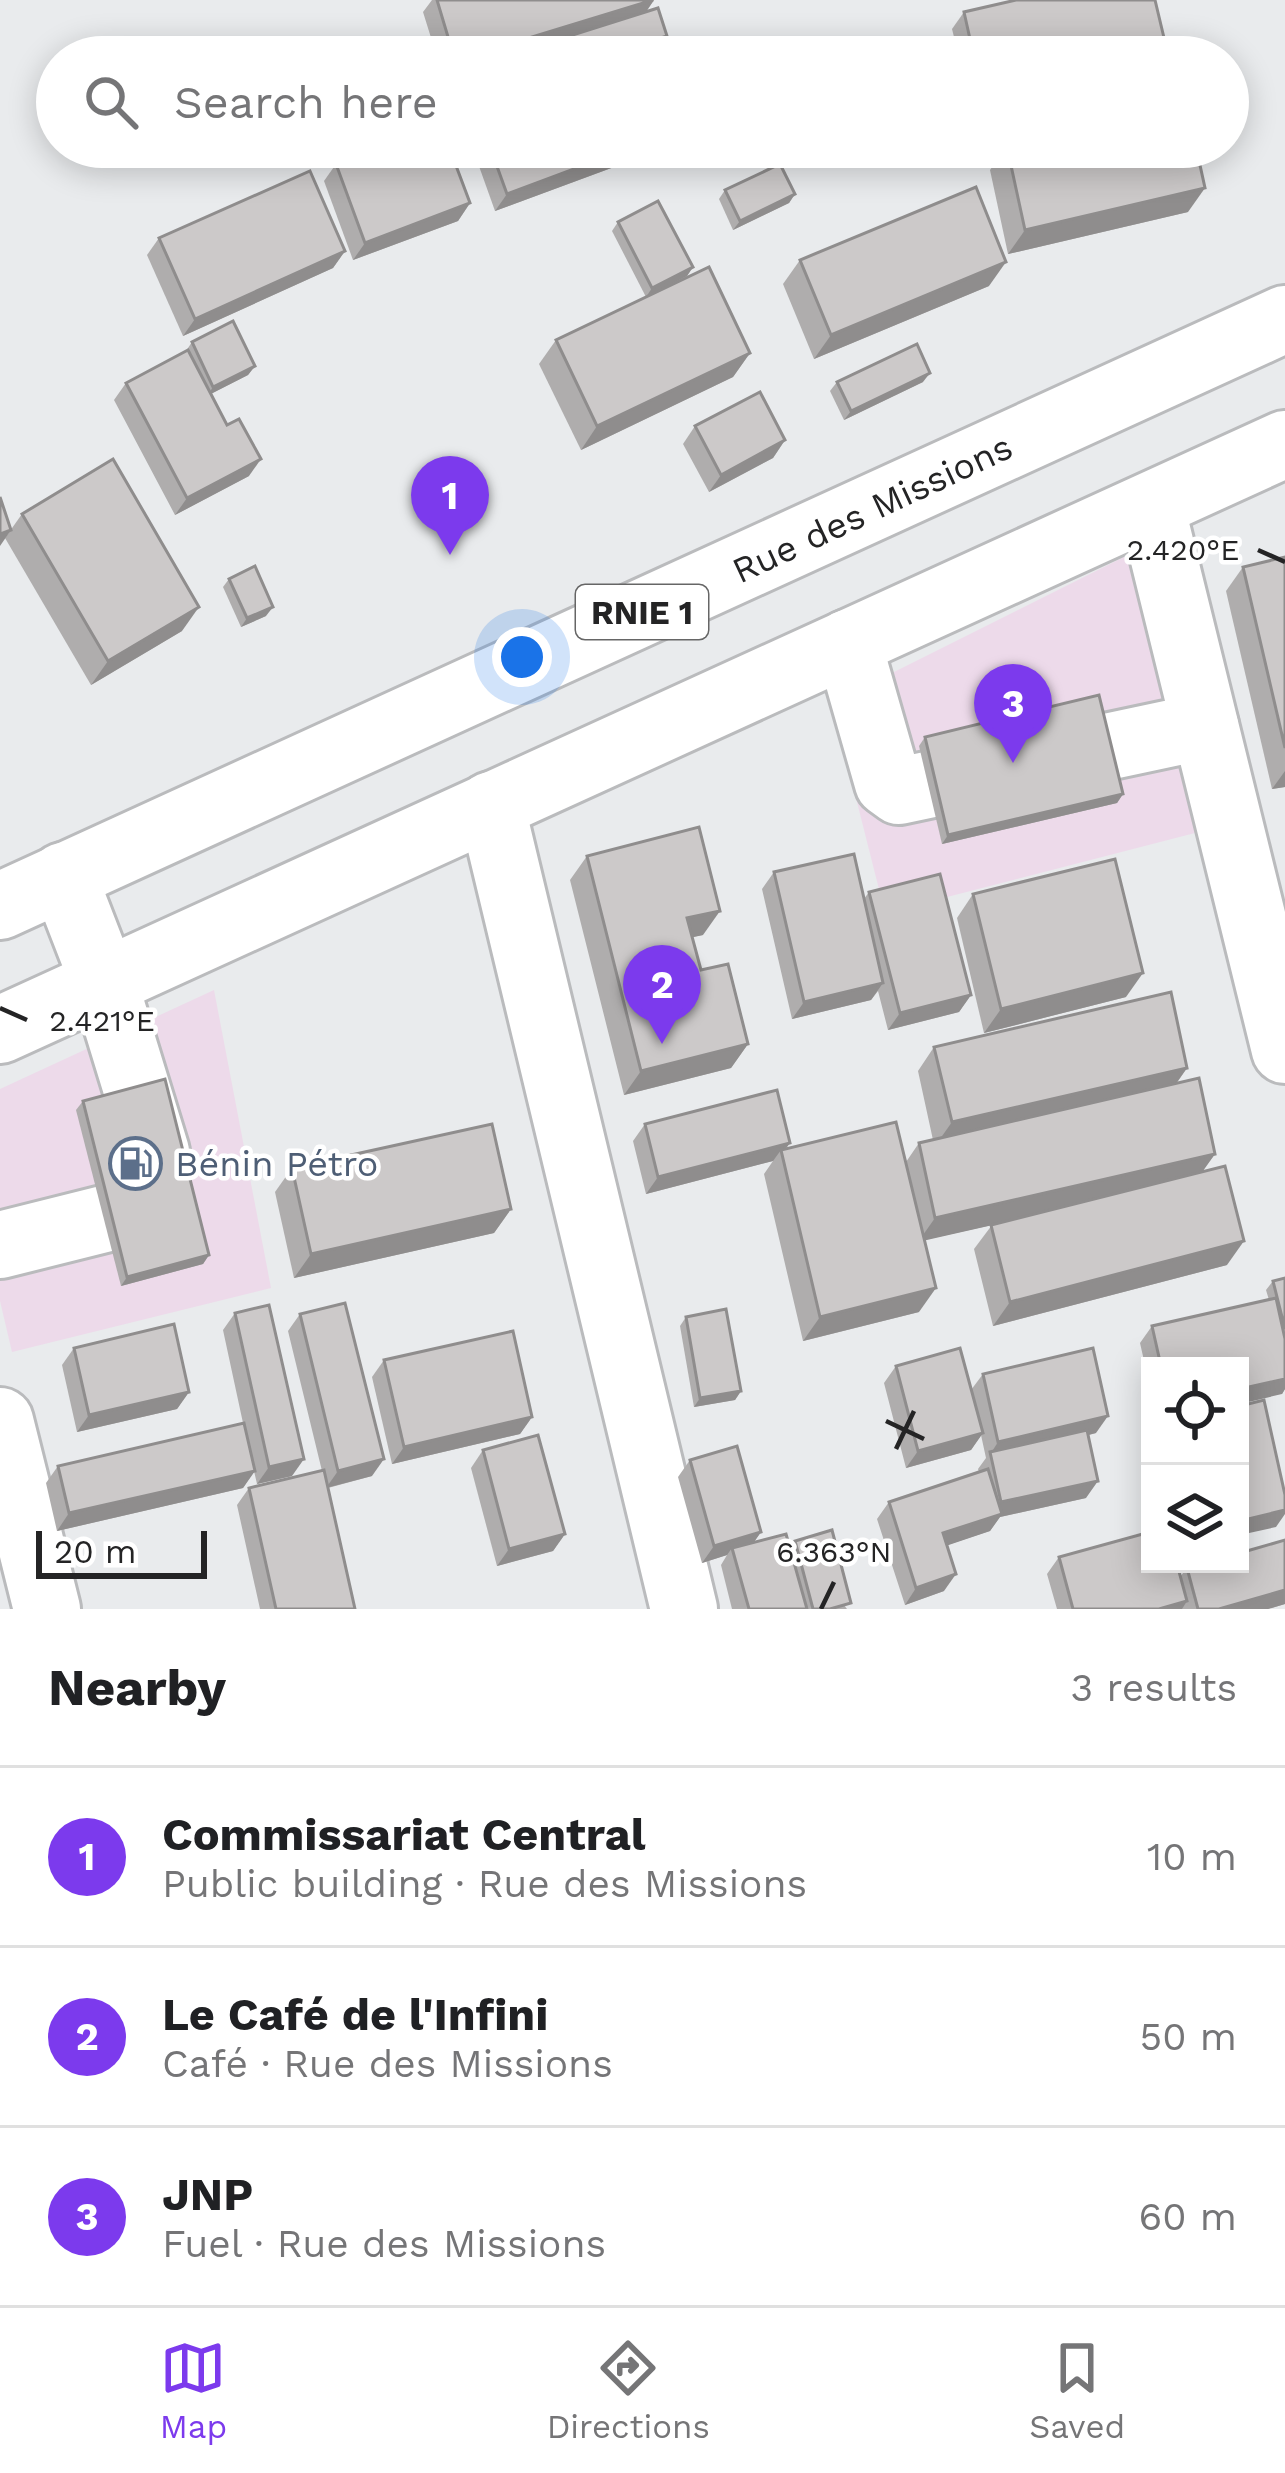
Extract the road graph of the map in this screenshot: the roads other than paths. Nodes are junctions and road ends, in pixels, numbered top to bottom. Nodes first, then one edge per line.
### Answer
1 (1285, 319) edge
2 (1285, 444) edge
3 (1151, 506) junction
4 (848, 643) junction
5 (1205, 726) junction
6 (491, 806) junction
7 (63, 877) junction
8 (0, 906) edge
9 (104, 982) junction
10 (0, 1030) edge
11 (1285, 1050) edge
12 (0, 1245) edge
13 (0, 1421) edge
14 (47, 1609) edge
15 (684, 1609) edge

1 - 7 main road, Rue des Missions / RNIE 1
2 - 3 main road
3 - 4 main road
3 - 5 main road
4 - 5 main road
4 - 6 main road
5 - 11 main road
6 - 9 main road
6 - 15 main road
7 - 8 main road, Rue des Missions / RNIE 1
7 - 9 main road
9 - 10 main road
9 - 12 main road
13 - 14 main road

